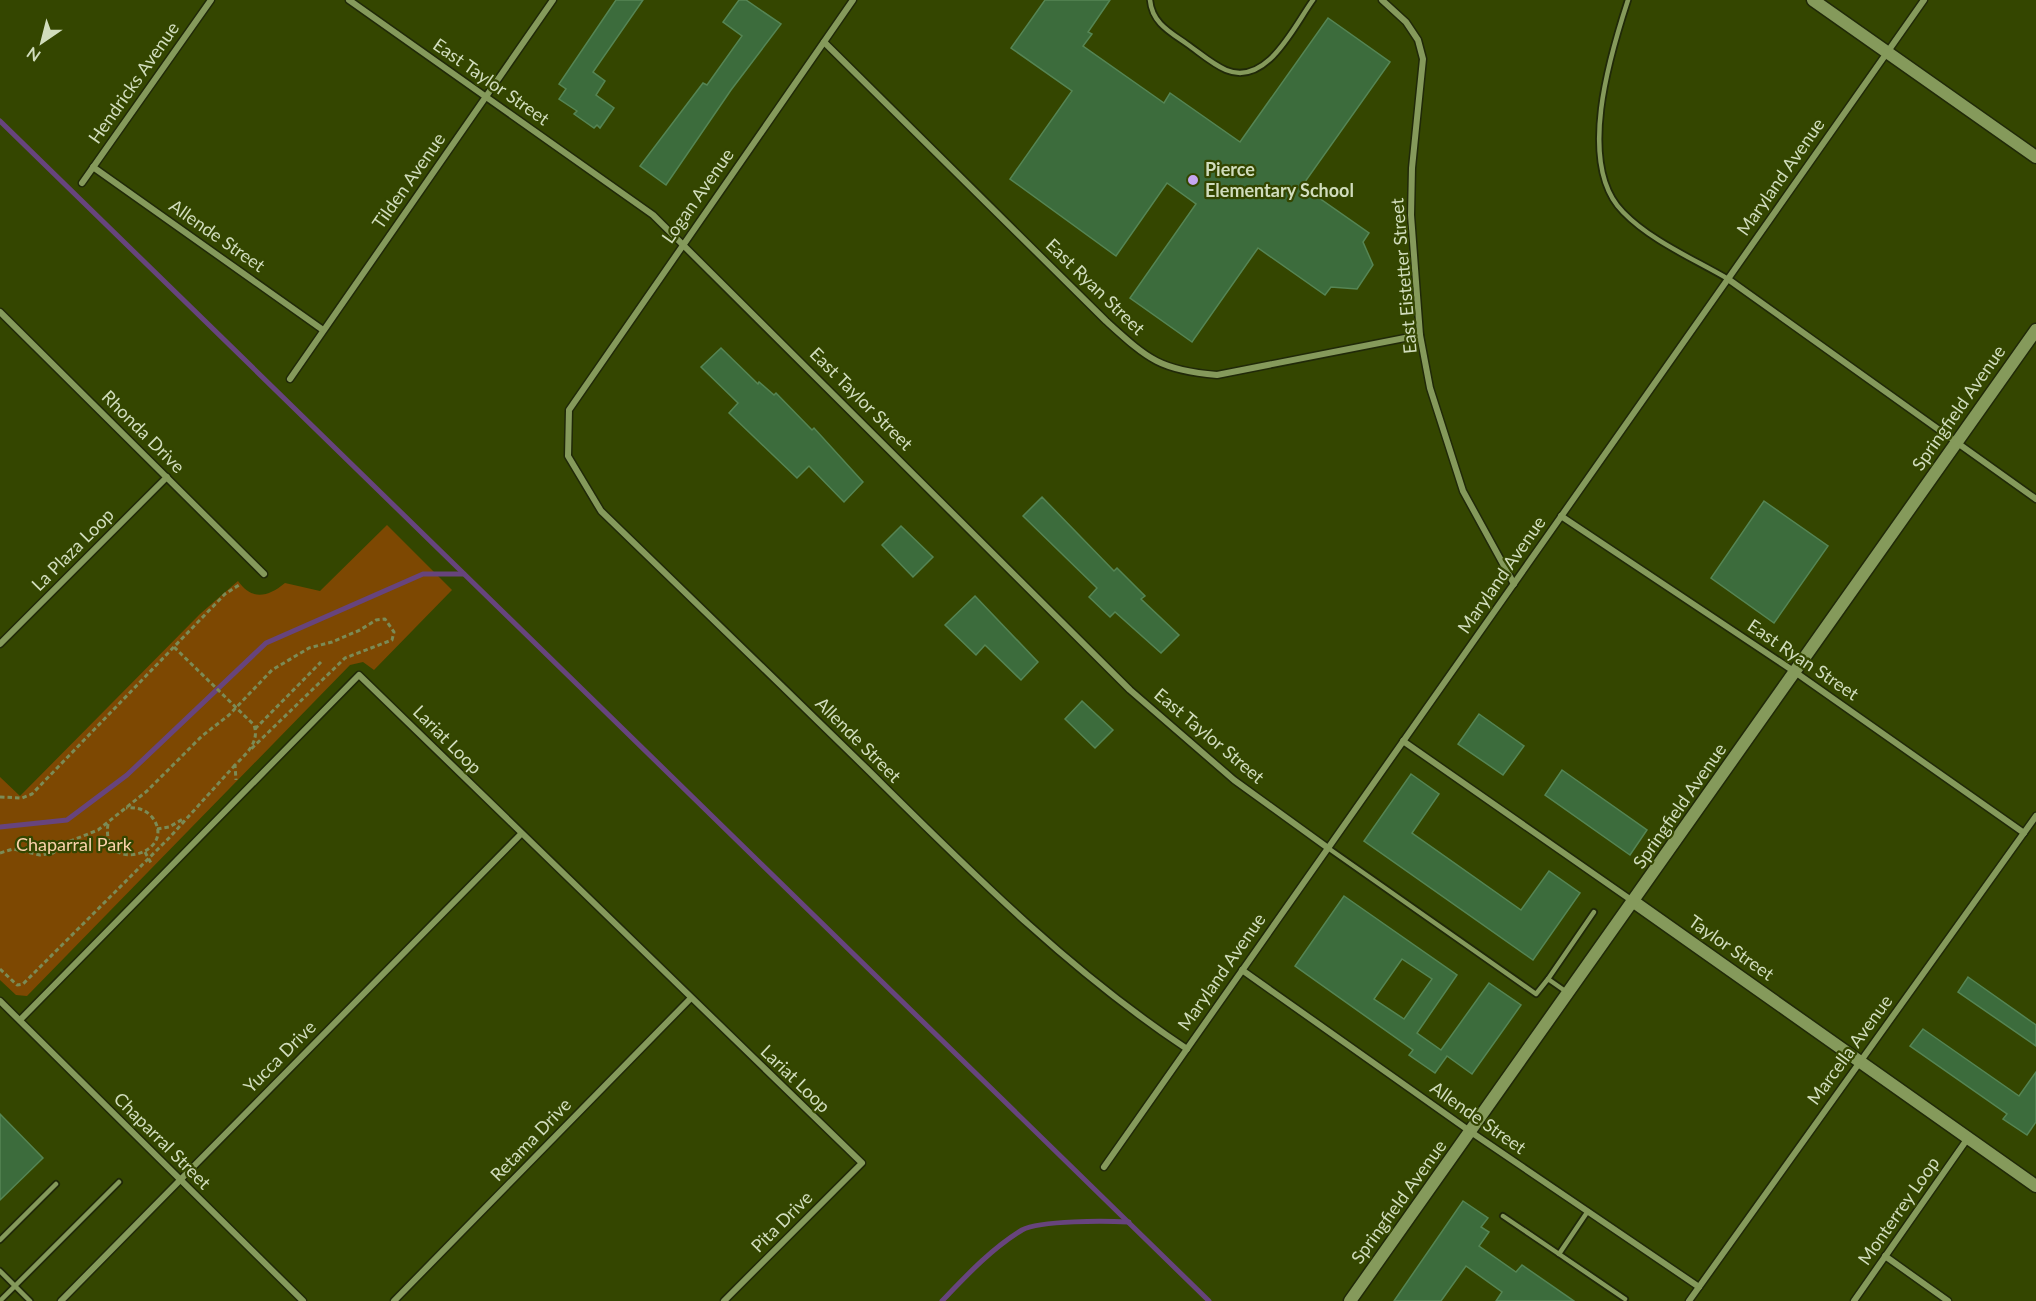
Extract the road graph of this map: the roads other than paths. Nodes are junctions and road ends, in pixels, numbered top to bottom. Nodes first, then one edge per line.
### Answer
1 (211, 0) edge
2 (349, 0) edge
3 (553, 0) edge
4 (854, 0) edge
5 (1150, 0) edge
6 (1313, 0) edge
7 (1382, 0) edge
8 (1628, 0) edge
9 (1813, 0) edge
10 (1924, 0) edge
11 (824, 42) junction
12 (1887, 52) junction
13 (486, 98) junction
14 (2036, 157) edge
15 (93, 167) junction
16 (82, 183) dead end
17 (684, 243) junction
18 (1728, 279) junction
19 (0, 312) edge
20 (324, 330) junction
21 (2036, 330) edge
22 (1420, 335) junction
23 (290, 379) dead end
24 (569, 410) joint
25 (1957, 443) junction
26 (167, 477) junction
27 (2036, 499) edge
28 (1561, 516) junction
29 (264, 574) dead end
30 (1514, 584) junction
31 (0, 645) edge
32 (1795, 672) junction
33 (1403, 741) junction
34 (2036, 816) edge
35 (2024, 833) junction
36 (521, 834) junction
37 (1328, 848) junction
38 (1634, 902) junction
39 (1594, 912) dead end
40 (1242, 970) junction
41 (1548, 979) junction
42 (1569, 994) junction
43 (690, 999) junction
44 (0, 1001) edge
45 (20, 1020) junction
46 (1187, 1049) junction
47 (1860, 1062) junction
48 (1471, 1132) junction
49 (1968, 1138) junction
50 (862, 1164) joint
51 (1104, 1167) dead end
52 (180, 1180) junction
53 (119, 1182) dead end
54 (56, 1184) dead end
55 (2036, 1186) edge
56 (1588, 1211) junction
57 (1503, 1216) dead end
58 (0, 1240) edge
59 (1559, 1254) junction
60 (1885, 1256) junction
61 (0, 1271) edge
62 (15, 1286) junction
63 (1699, 1287) junction
64 (1625, 1299) dead end
65 (0, 1300) edge
66 (30, 1301) edge
67 (61, 1301) edge
68 (303, 1301) edge
69 (394, 1301) edge
70 (724, 1301) edge
71 (1350, 1301) edge
72 (1689, 1301) edge
73 (1854, 1301) edge
74 (1948, 1301) edge

1 - 15 street, Hendricks Avenue
2 - 13 street, East Taylor Street
3 - 13 street, Tilden Avenue
4 - 11 street, Logan Avenue
5 - 6 lane
7 - 22 street, East Eistetter Street
8 - 18 lane
9 - 12 main road
10 - 12 street, Maryland Avenue
11 - 17 street, Logan Avenue
11 - 22 street, East Ryan Street
12 - 14 main road
12 - 18 street, Maryland Avenue
13 - 17 street, East Taylor Street
13 - 20 street, Tilden Avenue
15 - 16 street, Hendricks Avenue
15 - 20 street, Allende Street
17 - 24 street, Logan Avenue
17 - 37 street, East Taylor Street
18 - 25 street
18 - 28 street, Maryland Avenue
19 - 26 street, Rhonda Drive
20 - 23 street, Tilden Avenue
21 - 25 main road, Springfield Avenue
22 - 30 street, East Eistetter Street
24 - 46 street, Allende Street
25 - 27 street
25 - 32 main road, Springfield Avenue
26 - 29 street, Rhonda Drive
26 - 31 street, La Plaza Loop
28 - 30 street, Maryland Avenue
28 - 32 street, East Ryan Street
30 - 33 street, Maryland Avenue
32 - 35 street, East Ryan Street
32 - 38 main road, Springfield Avenue
33 - 37 street, Maryland Avenue
33 - 38 street, Taylor Street
34 - 35 street, Marcella Avenue
35 - 47 street, Marcella Avenue
36 - 43 street, Lariat Loop
36 - 45 street, Lariat Loop
36 - 52 street, Yucca Drive
37 - 40 street, Maryland Avenue
37 - 41 lane
38 - 42 main road, Springfield Avenue
38 - 47 main road, Taylor Street
39 - 41 lane
40 - 46 street, Maryland Avenue
40 - 48 street, Allende Street
41 - 42 lane
42 - 48 main road, Springfield Avenue
43 - 50 street, Lariat Loop
43 - 69 street, Retama Drive
44 - 45 street, Chaparral Street
45 - 52 street, Chaparral Street
46 - 51 street, Maryland Avenue
47 - 49 main road, Taylor Street
47 - 63 street, Marcella Avenue
48 - 56 street, Allende Street
48 - 71 main road, Springfield Avenue
49 - 55 main road, Taylor Street
49 - 60 street, Monterrey Loop
50 - 70 street, Pita Drive
52 - 67 street, Yucca Drive
52 - 68 street, Chaparral Street
53 - 62 lane
54 - 58 lane
56 - 59 lane
56 - 63 street, Allende Street
57 - 59 lane
59 - 64 lane
60 - 73 street, Monterrey Loop
60 - 74 street
61 - 62 lane
62 - 65 lane
62 - 66 lane
63 - 72 street, Marcella Avenue

